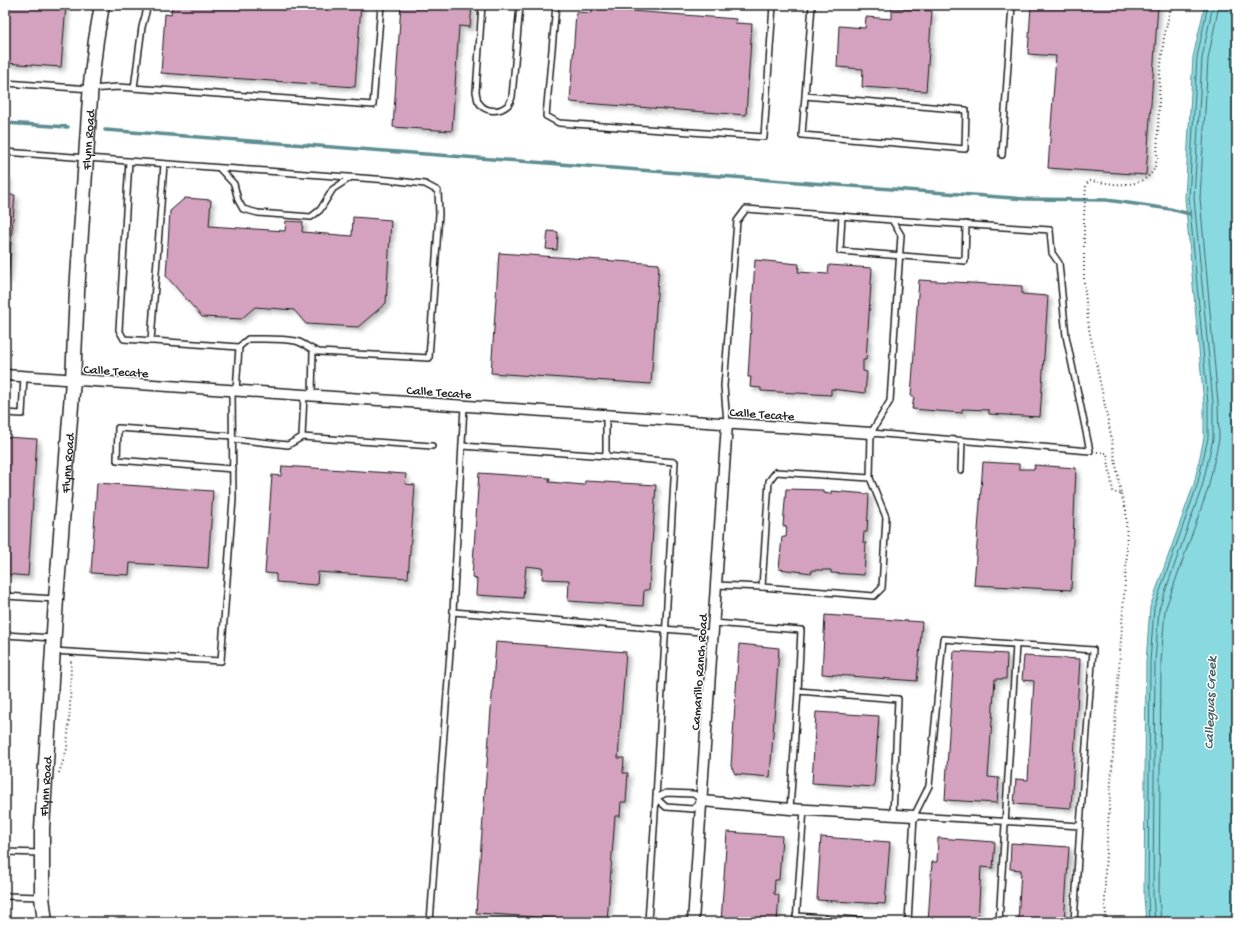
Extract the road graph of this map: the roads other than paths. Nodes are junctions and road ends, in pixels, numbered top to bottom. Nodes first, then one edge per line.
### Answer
1 (102, 5) edge
2 (148, 5) edge
3 (381, 5) edge
4 (482, 5) edge
5 (520, 5) edge
6 (556, 5) edge
7 (773, 5) edge
8 (812, 5) edge
9 (1012, 5) edge
10 (5, 83) edge
11 (134, 88) junction
12 (91, 89) junction
13 (805, 96) junction
14 (5, 152) edge
15 (1002, 155) dead end
16 (87, 157) junction
17 (129, 161) junction
18 (164, 164) junction
19 (220, 169) junction
20 (350, 178) junction
21 (842, 216) junction
22 (892, 220) junction
23 (966, 224) junction
24 (899, 256) junction
25 (151, 341) junction
26 (239, 347) junction
27 (313, 350) junction
28 (5, 375) edge
29 (24, 376) junction
30 (73, 380) junction
31 (234, 390) junction
32 (308, 395) junction
33 (464, 406) junction
34 (5, 413) edge
35 (606, 416) junction
36 (727, 424) junction
37 (871, 433) junction
38 (232, 437) junction
39 (302, 437) junction
40 (962, 441) junction
41 (432, 446) dead end
42 (462, 446) junction
43 (606, 456) junction
44 (233, 469) junction
45 (961, 470) dead end
46 (870, 478) junction
47 (716, 585) junction
48 (762, 587) junction
49 (5, 596) edge
50 (56, 599) junction
51 (453, 612) junction
52 (714, 628) junction
53 (666, 630) junction
54 (5, 635) edge
55 (53, 645) junction
56 (1016, 645) junction
57 (798, 692) junction
58 (656, 798) junction
59 (702, 801) junction
60 (790, 809) junction
61 (804, 809) junction
62 (893, 816) junction
63 (914, 816) junction
64 (1006, 822) junction
65 (1080, 826) junction
66 (5, 852) edge
67 (41, 853) junction
68 (5, 896) edge
69 (42, 896) junction
70 (796, 916) junction
71 (45, 922) edge
72 (430, 922) edge
73 (648, 922) edge
74 (693, 922) edge
75 (796, 922) edge
76 (885, 922) edge
77 (908, 922) edge
78 (999, 922) edge
79 (1074, 922) edge

1 - 12 main road, Flynn Road
2 - 11 lane
3 - 11 lane
4 - 5 lane
6 - 7 lane
8 - 13 lane
9 - 15 lane
10 - 12 lane
11 - 12 lane
12 - 16 main road, Flynn Road
13 - 13 lane
14 - 16 lane
16 - 17 lane
16 - 30 main road, Flynn Road
17 - 18 lane
17 - 25 lane
18 - 19 lane
18 - 25 lane
19 - 20 lane
19 - 20 lane
20 - 27 lane
21 - 22 lane
21 - 24 lane
21 - 36 lane
22 - 23 lane
22 - 24 lane
23 - 24 lane
23 - 40 lane
24 - 37 lane
25 - 26 lane
26 - 27 lane
26 - 31 lane
27 - 32 lane
28 - 29 street, Calle Tecate
29 - 30 street, Calle Tecate
29 - 34 lane
30 - 31 street, Calle Tecate
30 - 50 main road, Flynn Road
31 - 32 street, Calle Tecate
31 - 38 lane
32 - 33 street, Calle Tecate
32 - 39 lane
33 - 35 street, Calle Tecate
33 - 42 lane
35 - 36 street, Calle Tecate
35 - 43 lane
36 - 37 street, Calle Tecate
36 - 47 street, Camarillo Ranch Road
37 - 40 lane
37 - 46 lane
38 - 39 lane
38 - 44 lane
38 - 44 lane
39 - 41 lane
40 - 45 lane
42 - 43 lane
42 - 51 lane
43 - 53 lane
44 - 55 lane
46 - 48 lane
46 - 48 lane
47 - 48 lane
47 - 52 street, Camarillo Ranch Road
49 - 50 lane
50 - 55 main road, Flynn Road
51 - 53 lane
51 - 72 lane
52 - 53 lane
52 - 57 lane
52 - 59 street, Camarillo Ranch Road
53 - 58 lane
54 - 55 lane
55 - 67 main road, Flynn Road
56 - 63 lane
56 - 64 lane
56 - 65 lane
57 - 60 lane
57 - 62 lane
58 - 59 lane
58 - 59 lane
58 - 73 lane
59 - 60 street
59 - 74 street, Camarillo Ranch Road
60 - 61 street
61 - 62 street
61 - 70 lane
62 - 63 street
63 - 64 lane
63 - 77 lane
64 - 65 lane
64 - 78 lane
65 - 79 lane
66 - 67 lane
67 - 69 main road, Flynn Road
68 - 69 lane
69 - 71 main road, Flynn Road
70 - 75 lane
70 - 76 lane

